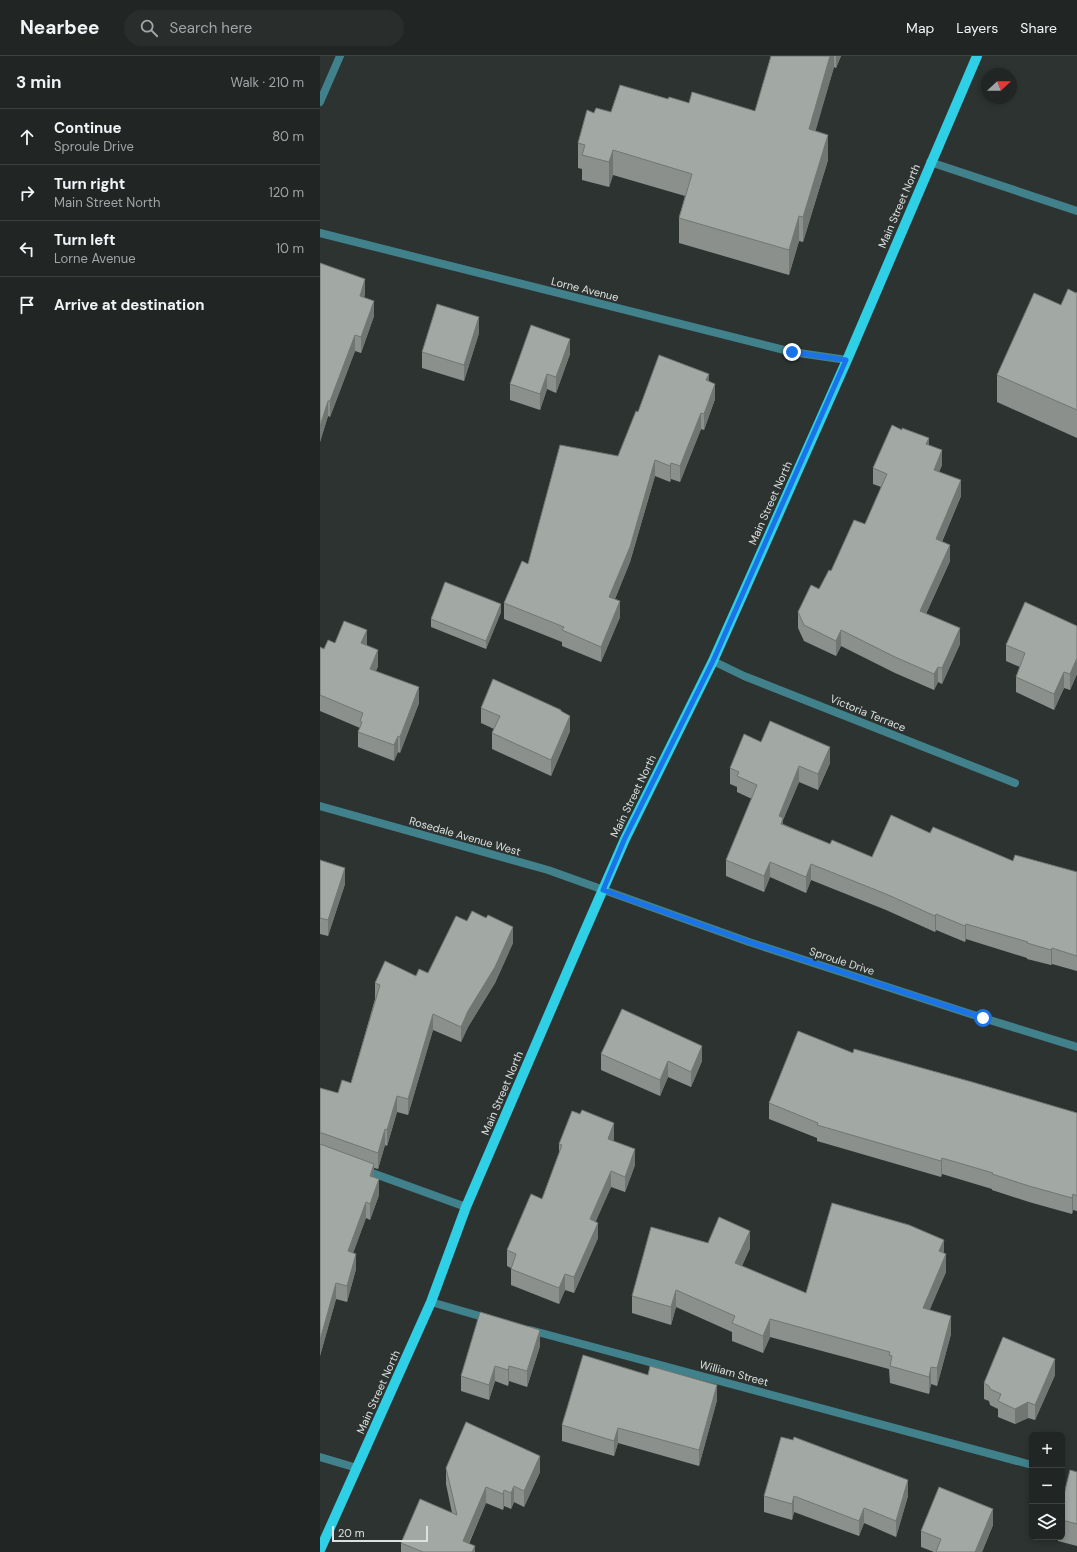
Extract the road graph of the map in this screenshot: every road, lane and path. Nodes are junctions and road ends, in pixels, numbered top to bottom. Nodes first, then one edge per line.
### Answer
1 (340, 56) edge
2 (977, 56) edge
3 (320, 102) edge
4 (930, 162) junction
5 (1077, 212) edge
6 (320, 233) edge
7 (846, 360) junction
8 (713, 661) junction
9 (1015, 784) dead end
10 (320, 806) edge
11 (603, 890) junction
12 (1077, 1047) edge
13 (357, 1168) edge
14 (466, 1207) junction
15 (431, 1302) junction
16 (501, 1322) edge
17 (524, 1328) edge
18 (320, 1457) edge
19 (1029, 1464) edge
20 (357, 1468) junction
21 (320, 1550) edge

1 - 3 street
2 - 4 main road, Main Street North
4 - 5 street
4 - 7 main road, Main Street North
6 - 7 street, Lorne Avenue
7 - 8 main road, Main Street North
8 - 9 street, Victoria Terrace
8 - 11 main road, Main Street North
10 - 11 street, Rosedale Avenue West
11 - 12 street, Sproule Drive
11 - 14 main road, Main Street North
13 - 14 street
14 - 15 main road, Main Street North
15 - 16 street
15 - 20 main road, Main Street North
17 - 19 street, William Street
18 - 20 street
20 - 21 main road, Main Street North

